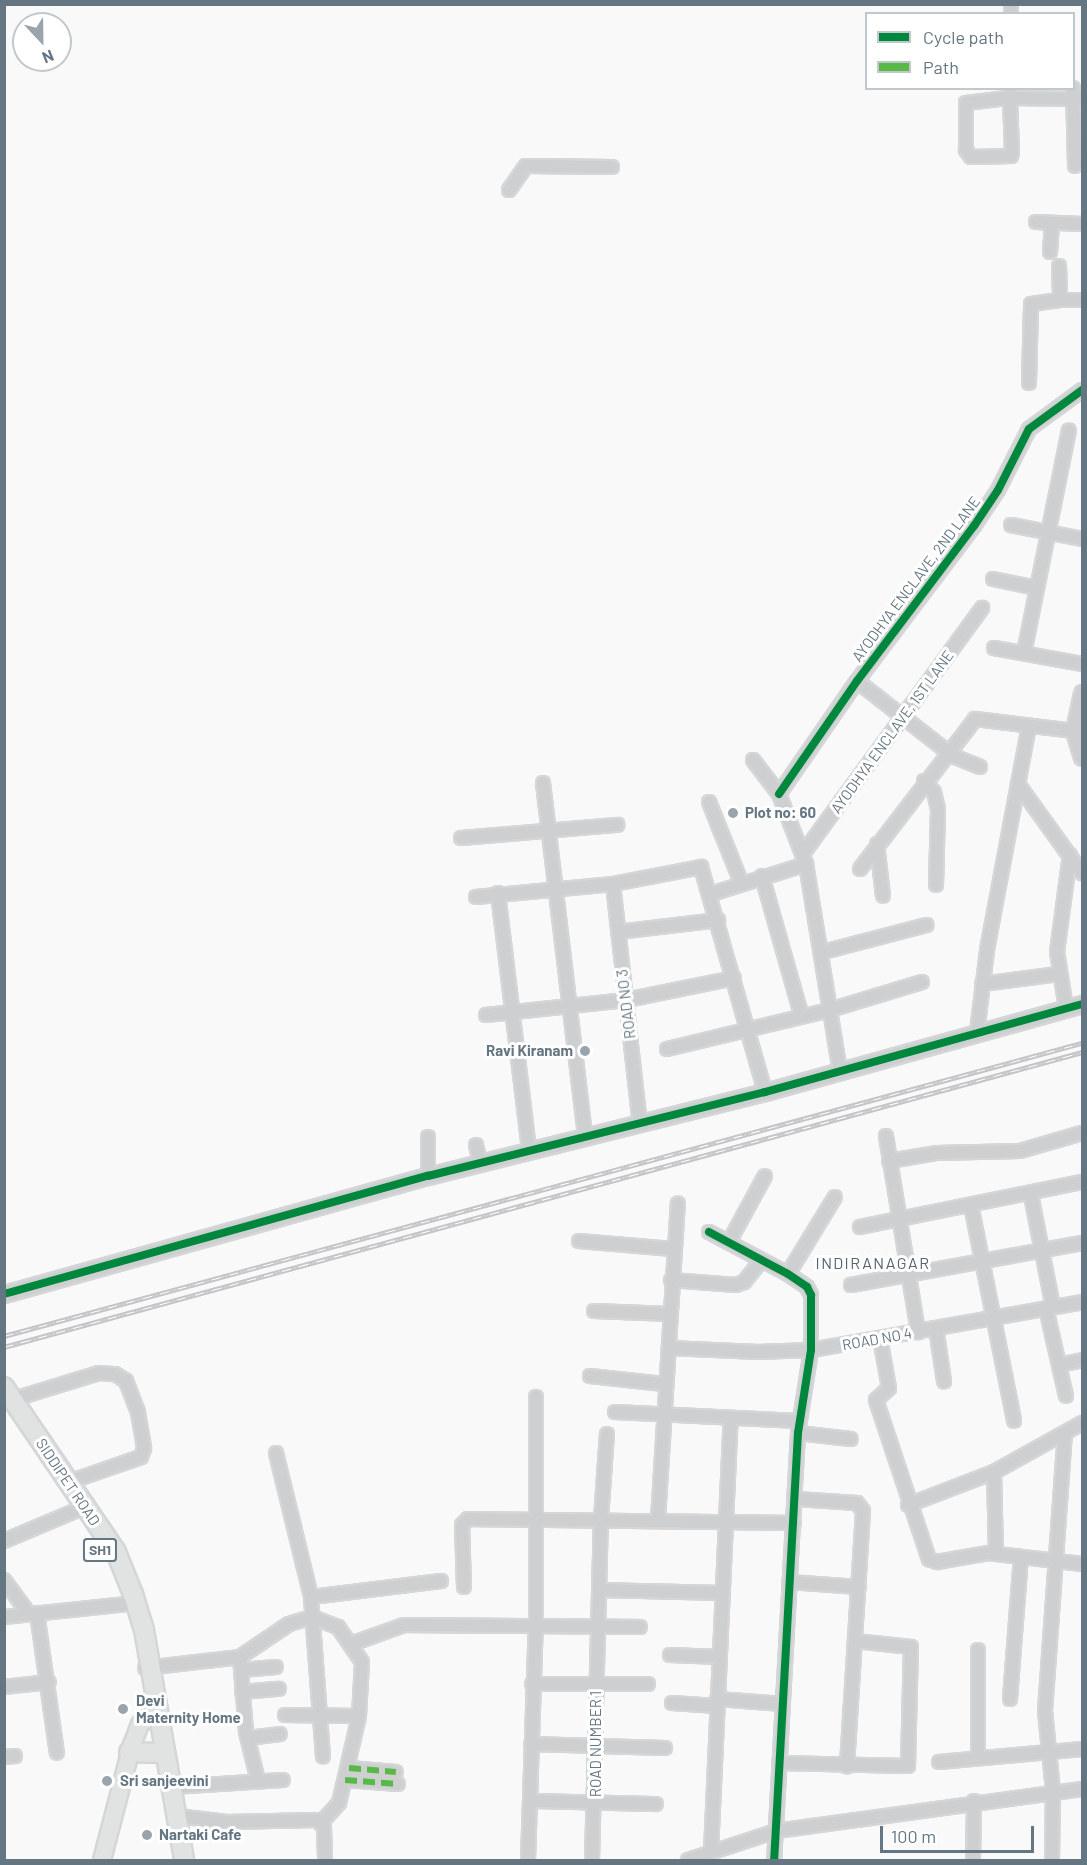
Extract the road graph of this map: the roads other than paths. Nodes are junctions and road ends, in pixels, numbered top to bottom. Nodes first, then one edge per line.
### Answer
1 (1010, 93) edge
2 (1076, 96) edge
3 (1076, 166) dead end
4 (612, 167) dead end
5 (509, 190) dead end
6 (1036, 222) dead end
7 (1052, 222) junction
8 (1083, 224) edge
9 (1050, 252) dead end
10 (1059, 266) dead end
11 (1060, 300) junction
12 (1083, 300) edge
13 (1029, 383) dead end
14 (1083, 390) edge
15 (1069, 429) dead end
16 (1011, 525) dead end
17 (1047, 533) junction
18 (1083, 538) edge
19 (993, 579) dead end
20 (1036, 588) junction
21 (982, 608) dead end
22 (994, 648) dead end
23 (1024, 653) junction
24 (1083, 664) edge
25 (857, 681) junction
26 (1083, 693) edge
27 (903, 717) junction
28 (1078, 724) edge
29 (1029, 726) junction
30 (947, 751) junction
31 (1083, 757) edge
32 (753, 760) dead end
33 (980, 767) dead end
34 (924, 782) junction
35 (543, 783) dead end
36 (1018, 784) junction
37 (778, 794) junction
38 (709, 802) dead end
39 (617, 825) dead end
40 (548, 832) junction
41 (461, 837) dead end
42 (878, 844) junction
43 (1070, 855) junction
44 (804, 860) junction
45 (860, 869) dead end
46 (1083, 873) edge
47 (762, 876) junction
48 (741, 882) junction
49 (613, 884) junction
50 (936, 885) dead end
51 (555, 888) junction
52 (498, 892) junction
53 (711, 894) junction
54 (884, 896) dead end
55 (476, 897) dead end
56 (718, 920) junction
57 (927, 926) dead end
58 (618, 932) junction
59 (823, 952) junction
60 (1058, 974) junction
61 (734, 978) junction
62 (922, 982) dead end
63 (982, 984) junction
64 (626, 1000) junction
65 (1083, 1004) edge
66 (569, 1007) junction
67 (1066, 1008) junction
68 (832, 1009) junction
69 (511, 1013) junction
70 (486, 1014) dead end
71 (801, 1014) junction
72 (748, 1028) junction
73 (977, 1032) junction
74 (667, 1049) dead end
75 (840, 1071) junction
76 (765, 1092) junction
77 (640, 1124) junction
78 (1083, 1134) edge
79 (886, 1136) dead end
80 (428, 1137) dead end
81 (585, 1137) junction
82 (476, 1145) dead end
83 (529, 1150) junction
84 (889, 1161) junction
85 (480, 1163) junction
86 (429, 1176) junction
87 (765, 1176) dead end
88 (1083, 1182) edge
89 (1031, 1195) junction
90 (835, 1197) dead end
91 (678, 1204) dead end
92 (971, 1205) junction
93 (899, 1219) junction
94 (860, 1227) dead end
95 (709, 1232) dead end
96 (579, 1241) dead end
97 (729, 1242) junction
98 (1083, 1243) edge
99 (673, 1249) junction
100 (1042, 1250) junction
101 (762, 1260) junction
102 (982, 1260) junction
103 (788, 1274) junction
104 (908, 1274) junction
105 (671, 1280) junction
106 (851, 1285) dead end
107 (4, 1293) edge
108 (1083, 1302) edge
109 (1049, 1308) junction
110 (594, 1311) dead end
111 (670, 1314) junction
112 (995, 1318) junction
113 (936, 1328) junction
114 (918, 1332) junction
115 (880, 1338) junction
116 (669, 1348) junction
117 (811, 1350) junction
118 (1083, 1360) edge
119 (1059, 1365) junction
120 (590, 1376) dead end
121 (944, 1381) dead end
122 (664, 1384) junction
123 (1066, 1396) dead end
124 (536, 1397) dead end
125 (7, 1398) edge
126 (615, 1412) dead end
127 (663, 1414) junction
128 (731, 1419) junction
129 (1014, 1421) dead end
130 (1083, 1423) edge
131 (798, 1427) junction
132 (1065, 1433) junction
133 (607, 1434) dead end
134 (851, 1439) dead end
135 (276, 1453) dead end
136 (994, 1472) junction
137 (69, 1482) junction
138 (796, 1499) junction
139 (908, 1505) junction
140 (75, 1511) junction
141 (537, 1519) junction
142 (601, 1519) junction
143 (658, 1519) junction
144 (726, 1520) junction
145 (794, 1522) junction
146 (4, 1541) edge
147 (996, 1554) junction
148 (1021, 1557) junction
149 (1054, 1561) junction
150 (1083, 1564) edge
151 (4, 1580) edge
152 (441, 1581) dead end
153 (789, 1582) junction
154 (464, 1587) dead end
155 (859, 1587) junction
156 (599, 1590) junction
157 (722, 1593) junction
158 (311, 1597) junction
159 (128, 1604) junction
160 (33, 1614) junction
161 (4, 1617) edge
162 (312, 1617) junction
163 (536, 1625) junction
164 (640, 1627) dead end
165 (597, 1628) junction
166 (855, 1641) junction
167 (351, 1644) junction
168 (978, 1650) dead end
169 (670, 1655) dead end
170 (719, 1657) junction
171 (240, 1664) junction
172 (147, 1668) junction
173 (276, 1668) dead end
174 (49, 1682) junction
175 (532, 1684) junction
176 (648, 1684) dead end
177 (596, 1685) junction
178 (4, 1687) edge
179 (279, 1689) dead end
180 (242, 1692) junction
181 (1010, 1699) dead end
182 (672, 1702) dead end
183 (717, 1702) junction
184 (783, 1704) junction
185 (155, 1710) junction
186 (285, 1715) dead end
187 (320, 1716) junction
188 (359, 1716) junction
189 (280, 1734) dead end
190 (248, 1738) junction
191 (531, 1744) junction
192 (596, 1746) junction
193 (665, 1748) dead end
194 (1083, 1749) edge
195 (129, 1752) junction
196 (1047, 1752) junction
197 (57, 1753) dead end
198 (157, 1753) junction
199 (978, 1756) junction
200 (323, 1757) dead end
201 (939, 1762) dead end
202 (779, 1764) junction
203 (847, 1766) junction
204 (347, 1774) junction
205 (397, 1778) dead end
206 (284, 1780) dead end
207 (258, 1781) junction
208 (172, 1787) junction
209 (1083, 1789) edge
210 (1053, 1791) junction
211 (531, 1801) junction
212 (974, 1801) junction
213 (596, 1802) junction
214 (656, 1804) dead end
215 (177, 1816) junction
216 (322, 1822) junction
217 (776, 1831) junction
218 (711, 1852) junction
219 (102, 1860) edge
220 (174, 1860) edge
221 (184, 1860) edge
222 (325, 1860) edge
223 (528, 1860) edge
224 (592, 1860) edge
225 (688, 1860) edge
226 (774, 1860) edge
227 (973, 1860) edge
228 (1052, 1860) edge

1 - 1 street
1 - 2 street
2 - 3 street
4 - 5 street
6 - 7 street
7 - 8 street
7 - 9 street
10 - 11 street
11 - 12 street
11 - 13 street
14 - 25 street, AYODHYA ENCLAVE, 2ND LANE
15 - 17 street
16 - 17 street
17 - 18 street
17 - 20 street
19 - 20 street
20 - 23 street
21 - 27 street, AYODHYA ENCLAVE, 1ST LANE
22 - 23 street
23 - 24 street
25 - 27 street
25 - 37 street, AYODHYA ENCLAVE, 2ND LANE
26 - 28 street
27 - 30 street
27 - 44 street, AYODHYA ENCLAVE, 1ST LANE
28 - 29 street
28 - 31 street
29 - 30 street
29 - 36 street
30 - 33 street
30 - 34 street
32 - 37 street
34 - 42 street
34 - 50 street
35 - 40 street
36 - 43 street
36 - 63 street
37 - 44 street
38 - 48 street
39 - 40 street
40 - 41 street
40 - 51 street
42 - 45 street
42 - 54 street
43 - 46 street
43 - 60 street
44 - 47 street
44 - 59 street
47 - 48 street
47 - 71 street
48 - 53 street
49 - 51 street
49 - 53 street
49 - 58 street, ROAD NO 3
51 - 52 street
51 - 66 street
52 - 55 street
52 - 69 street
53 - 56 street
56 - 58 street
56 - 61 street
57 - 59 street
58 - 64 street, ROAD NO 3
59 - 68 street
60 - 63 street
60 - 67 street
61 - 64 street
61 - 72 street
62 - 68 street
63 - 73 street
64 - 66 street
64 - 77 street, ROAD NO 3
65 - 67 street
66 - 69 street
66 - 81 street
67 - 73 street
68 - 71 street
68 - 75 street
69 - 70 street
69 - 83 street
71 - 72 street
72 - 74 street
72 - 76 street
73 - 75 street
75 - 76 street
76 - 77 street
77 - 81 street
78 - 84 street
79 - 84 street
80 - 86 street
81 - 83 street
82 - 85 street
83 - 85 street
84 - 93 street
85 - 86 street
86 - 107 street
87 - 97 street
88 - 89 street
89 - 92 street
89 - 100 street
90 - 103 street
91 - 99 street
92 - 93 street
92 - 102 street
93 - 94 street
93 - 104 street
95 - 97 street
96 - 99 street
97 - 101 street
98 - 100 street
99 - 105 street
100 - 102 street
100 - 109 street
101 - 103 street
101 - 105 street
102 - 104 street
102 - 112 street
103 - 117 street
104 - 106 street
104 - 114 street
105 - 111 street
108 - 109 street, ROAD NO 4
109 - 112 street, ROAD NO 4
109 - 119 street
110 - 111 street
111 - 116 street
112 - 113 street, ROAD NO 4
112 - 129 street
113 - 114 street, ROAD NO 4
113 - 121 street
114 - 115 street, ROAD NO 4
115 - 117 street, ROAD NO 4
115 - 139 street
116 - 117 street, ROAD NO 4
116 - 122 street
117 - 131 street
118 - 119 street
119 - 123 street
120 - 122 street
122 - 127 street
124 - 141 street
125 - 137 main road, SIDDIPET ROAD / SH1
125 - 137 street
125 - 140 main road, SIDDIPET ROAD / SH1
126 - 127 street
127 - 128 street
127 - 143 street
128 - 131 street
128 - 144 street
130 - 132 street
131 - 134 street
131 - 138 street
132 - 136 street
132 - 149 street
133 - 142 street, ROAD NUMBER 1
135 - 158 street
136 - 139 street
136 - 147 street
137 - 172 main road, SIDDIPET ROAD / SH1
138 - 145 street
138 - 155 street
139 - 147 street
140 - 146 street
140 - 159 main road, SIDDIPET ROAD / SH1
141 - 142 street
141 - 154 street
141 - 163 street
142 - 143 street
142 - 156 street, ROAD NUMBER 1
143 - 144 street
144 - 145 street
144 - 157 street
145 - 153 street
147 - 148 street
148 - 149 street
148 - 181 street
149 - 150 street
149 - 196 street
151 - 160 street
152 - 158 street
153 - 155 street
153 - 184 street
155 - 166 street
156 - 157 street
156 - 165 street, ROAD NUMBER 1
157 - 170 street
158 - 162 street
159 - 160 street
159 - 172 main road, SIDDIPET ROAD / SH1
160 - 161 street
160 - 174 street
162 - 167 street
162 - 171 street
162 - 187 street
163 - 165 street
163 - 167 street
163 - 175 street
164 - 165 street
165 - 177 street, ROAD NUMBER 1
166 - 203 street
166 - 203 street
167 - 188 street
168 - 199 street
169 - 170 street
170 - 183 street
171 - 172 street
171 - 173 street
171 - 180 street
172 - 185 main road, SIDDIPET ROAD / SH1
174 - 178 street
174 - 197 street
175 - 177 street
175 - 191 street
176 - 177 street
177 - 192 street, ROAD NUMBER 1
179 - 180 street
180 - 190 street
182 - 183 street
183 - 184 street
183 - 218 street
184 - 202 street
185 - 195 main road
185 - 198 main road, SIDDIPET ROAD / SH1
185 - 208 main road, SIDDIPET ROAD / SH1
186 - 187 street
187 - 188 street
187 - 200 street
188 - 204 street
189 - 190 street
190 - 207 street
191 - 192 street
191 - 211 street
192 - 193 street
192 - 213 street, ROAD NUMBER 1
194 - 196 street
195 - 198 main road
195 - 219 main road
196 - 199 street
196 - 210 street
198 - 220 main road, SIDDIPET ROAD / SH1
199 - 201 street
202 - 203 street
202 - 217 street
204 - 205 street
204 - 216 street
206 - 207 street
207 - 208 street
208 - 215 main road, SIDDIPET ROAD / SH1
209 - 210 street
210 - 212 street
210 - 228 street
211 - 213 street
211 - 223 street
212 - 217 street
212 - 227 street
213 - 214 street
213 - 224 street, ROAD NUMBER 1
215 - 216 street
215 - 221 main road, SIDDIPET ROAD / SH1
216 - 222 street
217 - 218 street
217 - 226 street
218 - 225 street

